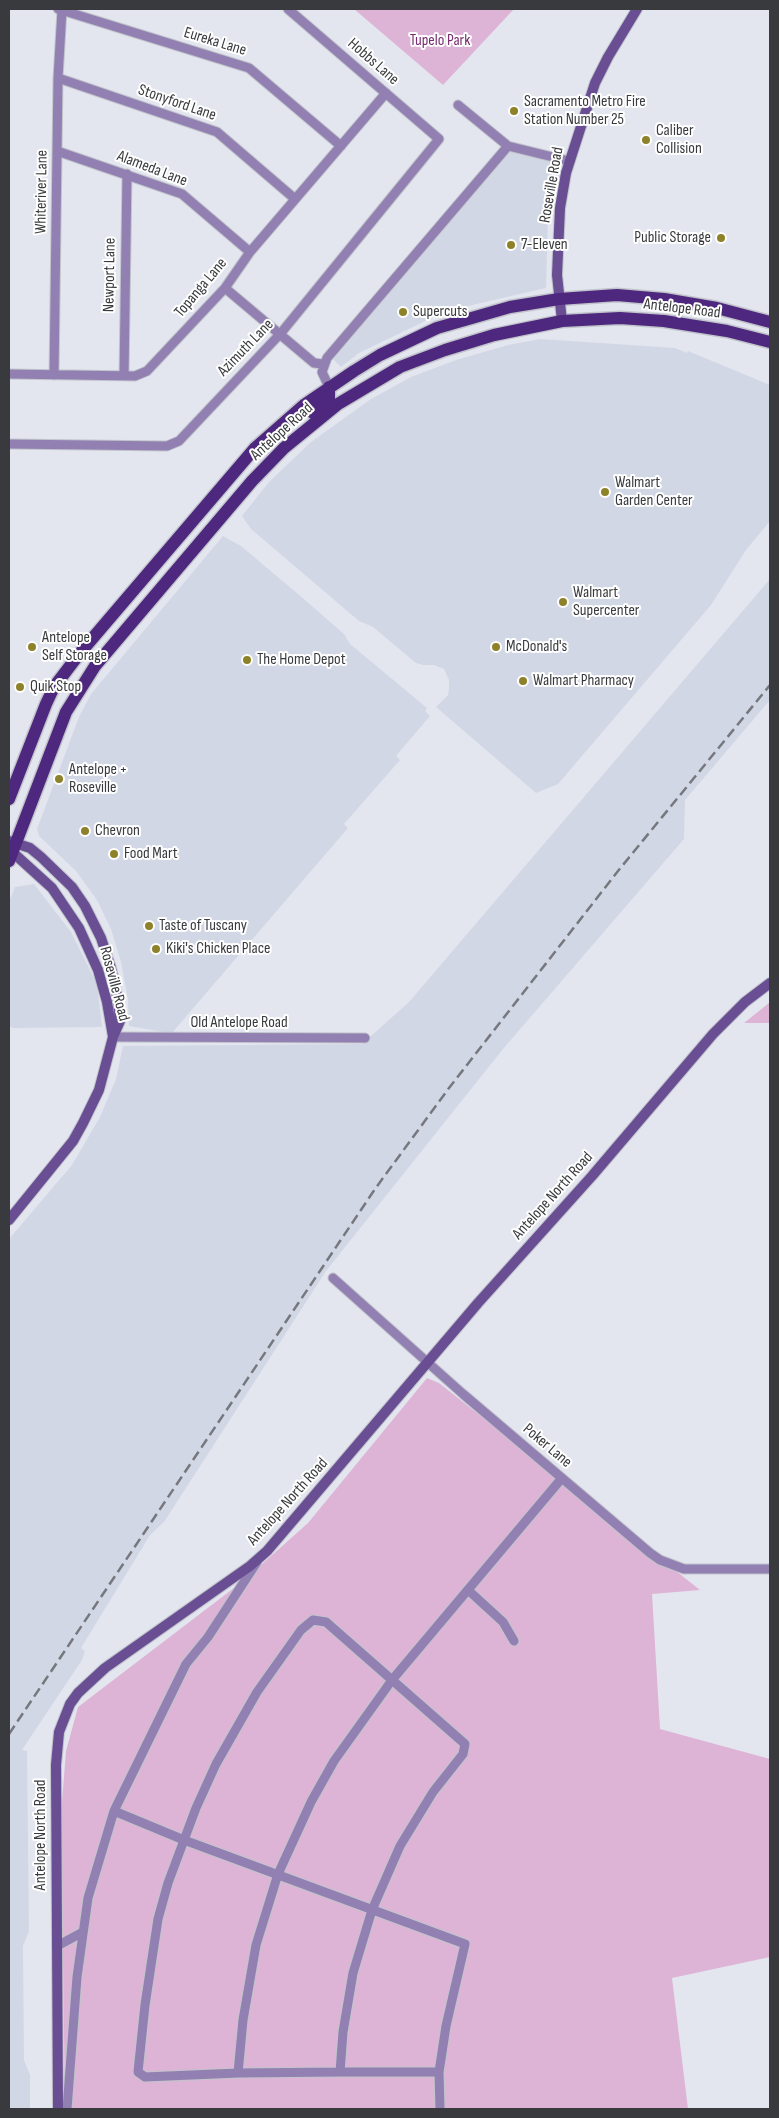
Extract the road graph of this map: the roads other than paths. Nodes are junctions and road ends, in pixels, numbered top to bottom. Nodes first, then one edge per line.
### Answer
1 (60, 9) edge
2 (288, 9) edge
3 (638, 9) edge
4 (58, 78) junction
5 (386, 93) junction
6 (458, 105) dead end
7 (439, 139) joint
8 (341, 146) junction
9 (508, 146) junction
10 (57, 151) junction
11 (569, 161) junction
12 (127, 174) junction
13 (295, 199) junction
14 (250, 252) junction
15 (226, 288) junction
16 (559, 299) junction
17 (562, 322) junction
18 (770, 322) edge
19 (281, 333) junction
20 (770, 342) edge
21 (323, 364) junction
22 (9, 374) edge
23 (54, 375) junction
24 (124, 376) junction
25 (329, 387) junction
26 (260, 443) junction
27 (9, 444) edge
28 (284, 448) junction
29 (200, 511) junction
30 (222, 516) junction
31 (169, 578) junction
32 (9, 799) edge
33 (11, 849) edge
34 (770, 983) edge
35 (113, 1036) junction
36 (365, 1038) dead end
37 (9, 1220) edge
38 (333, 1278) dead end
39 (428, 1362) junction
40 (562, 1478) junction
41 (262, 1555) junction
42 (770, 1569) edge
43 (468, 1590) junction
44 (514, 1641) dead end
45 (392, 1680) junction
46 (114, 1811) junction
47 (184, 1840) junction
48 (278, 1874) junction
49 (372, 1910) junction
50 (83, 1932) junction
51 (57, 1946) junction
52 (340, 2072) junction
53 (439, 2072) junction
54 (238, 2073) junction
55 (58, 2109) edge
56 (67, 2109) edge
57 (440, 2109) edge

1 - 4 street, Whiteriver Lane
1 - 8 street, Eureka Lane
2 - 5 street, Hobbs Lane
3 - 11 main road, Roseville Road
4 - 10 street, Whiteriver Lane
4 - 13 street, Stonyford Lane
5 - 7 street, Hobbs Lane
5 - 8 street, Topanga Lane
6 - 9 street
7 - 19 street, Azimuth Lane
8 - 13 street, Topanga Lane
9 - 11 street
9 - 21 street
10 - 12 street, Alameda Lane
10 - 23 street, Whiteriver Lane
11 - 16 main road, Roseville Road
12 - 14 street, Alameda Lane
12 - 24 street, Newport Lane
13 - 14 street, Topanga Lane
14 - 15 street, Topanga Lane
15 - 19 street
15 - 24 street, Topanga Lane
16 - 17 main road, Roseville Road
16 - 18 main road, Antelope Road
16 - 25 main road, Antelope Road
17 - 20 main road, Antelope Road
17 - 28 main road, Antelope Road
19 - 21 street
19 - 27 street, Azimuth Lane
21 - 25 street
22 - 23 street, Topanga Lane
23 - 24 street, Topanga Lane
25 - 26 main road, Antelope Road
25 - 28 main road
26 - 29 main road, Antelope Road
26 - 30 main road
28 - 30 main road, Antelope Road
29 - 31 main road
29 - 32 main road, Antelope Road
30 - 31 main road, Antelope Road
31 - 33 main road, Antelope Road
33 - 35 main road, Roseville Road
33 - 35 main road, Roseville Road
34 - 39 main road, Antelope North Road
35 - 36 street, Old Antelope Road
35 - 37 main road, Roseville Road
38 - 39 street, Poker Lane
39 - 40 street, Poker Lane
39 - 41 main road, Antelope North Road
40 - 42 street, Poker Lane
40 - 43 street
41 - 46 street
41 - 51 main road, Antelope North Road
43 - 44 street
43 - 45 street
45 - 47 street
45 - 48 street
45 - 49 street
46 - 47 street
46 - 50 street
47 - 48 street
47 - 54 street
48 - 49 street
48 - 54 street
49 - 52 street
49 - 53 street
50 - 51 street
50 - 56 street
51 - 55 main road, Antelope North Road
52 - 53 street
52 - 54 street
53 - 57 street

